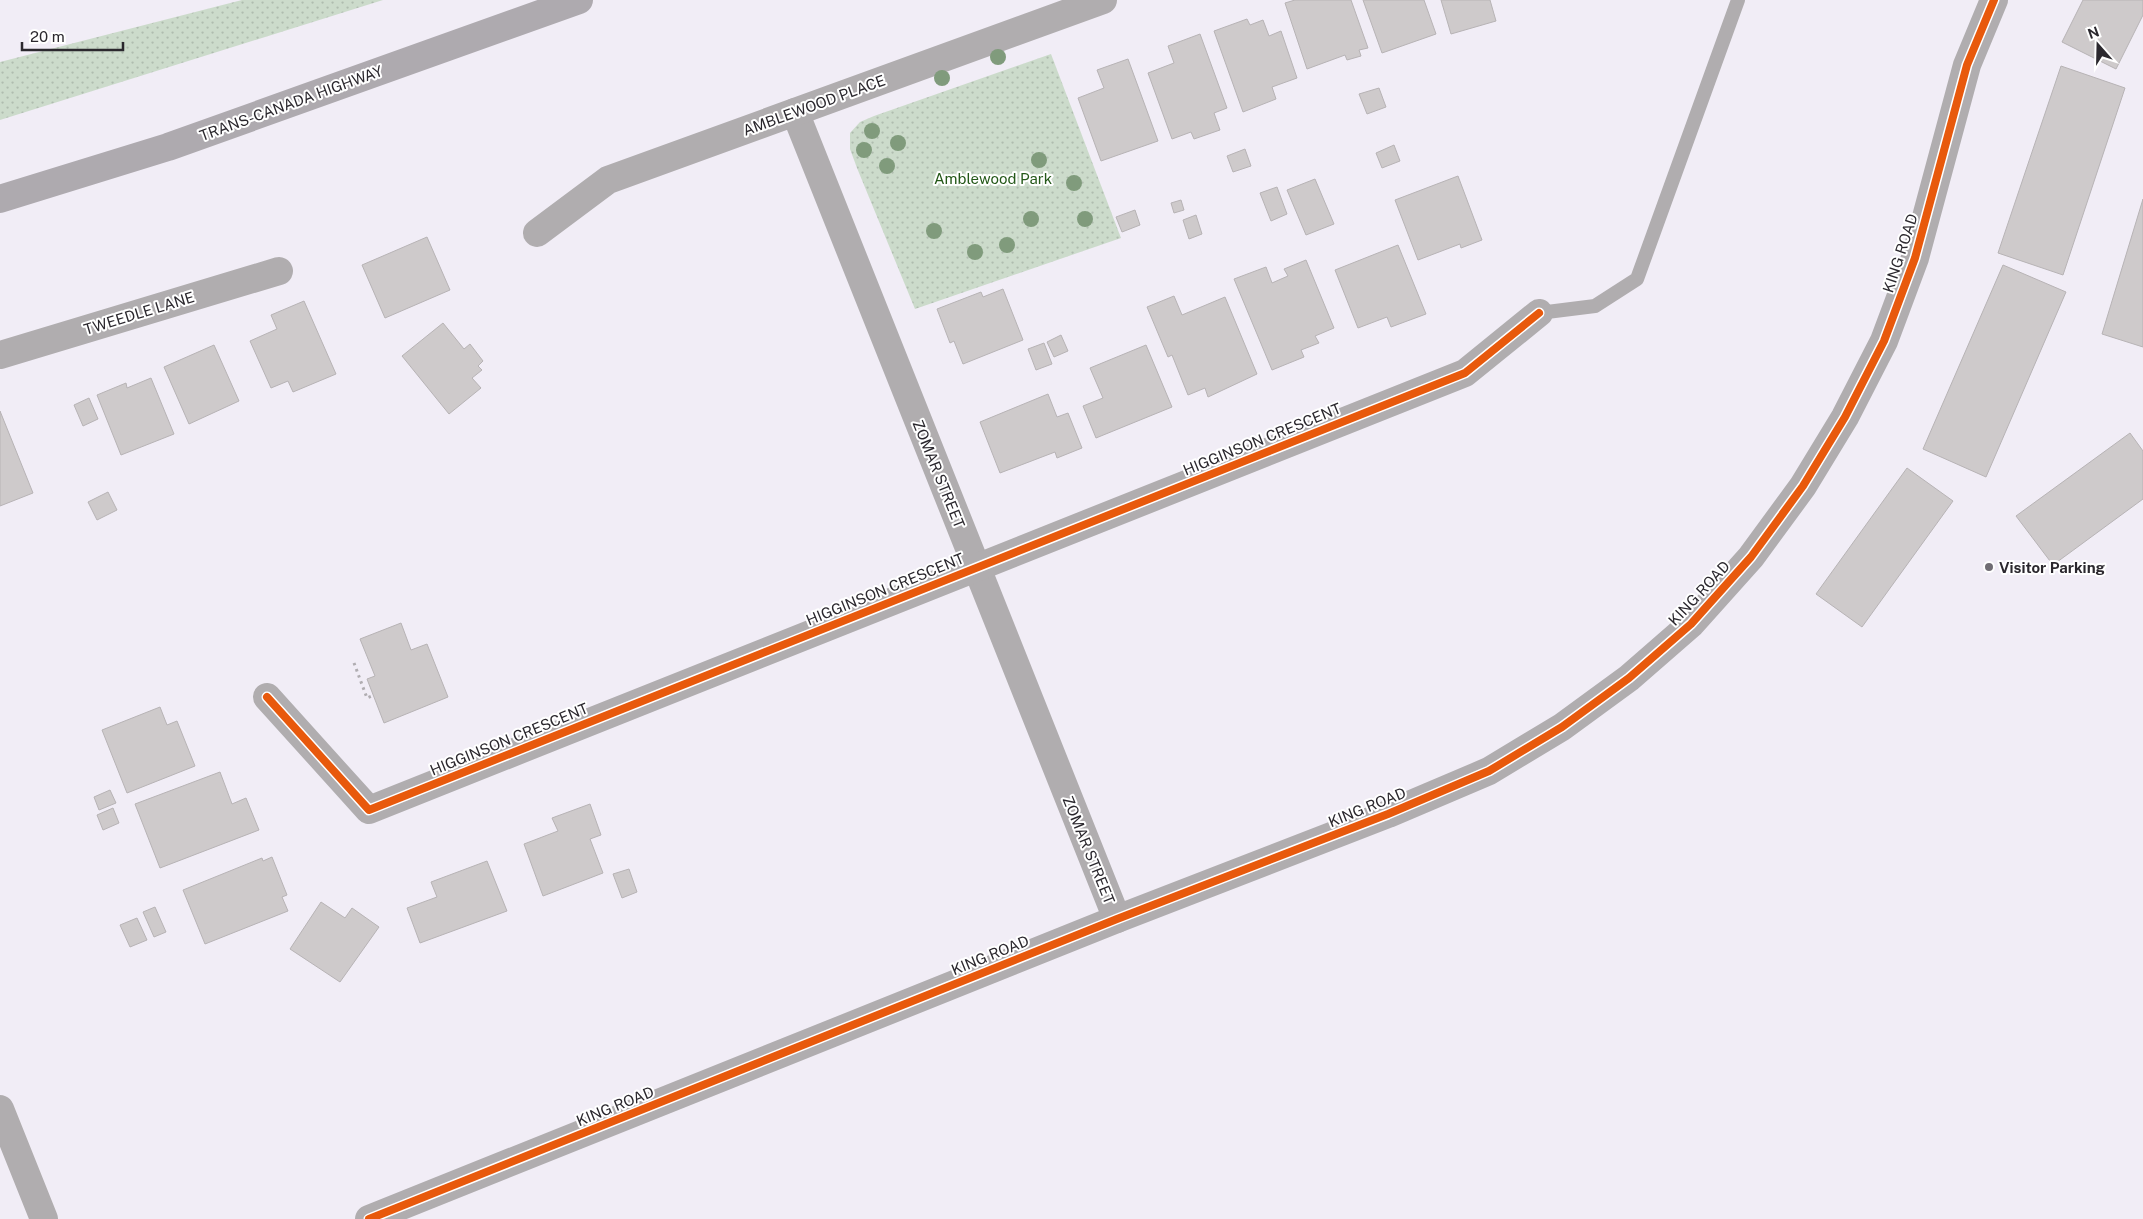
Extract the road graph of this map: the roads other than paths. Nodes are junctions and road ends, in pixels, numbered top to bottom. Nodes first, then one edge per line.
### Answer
1 (579, 0) edge
2 (1103, 0) edge
3 (1738, 0) edge
4 (1994, 0) edge
5 (796, 112) junction
6 (0, 199) edge
7 (537, 233) dead end
8 (278, 271) dead end
9 (1539, 313) joint
10 (0, 355) edge
11 (977, 568) junction
12 (267, 697) dead end
13 (1117, 918) junction
14 (0, 1109) edge
15 (44, 1219) edge
16 (370, 1219) edge

1 - 6 highway, TRANS-CANADA HIGHWAY
2 - 5 street, AMBLEWOOD PLACE
3 - 9 lane
4 - 13 street, KING ROAD
5 - 7 street, AMBLEWOOD PLACE
5 - 11 street, ZOMAR STREET
8 - 10 street, TWEEDLE LANE
9 - 11 street, HIGGINSON CRESCENT
11 - 12 street, HIGGINSON CRESCENT
11 - 13 street, ZOMAR STREET
13 - 16 street, KING ROAD
14 - 15 street

